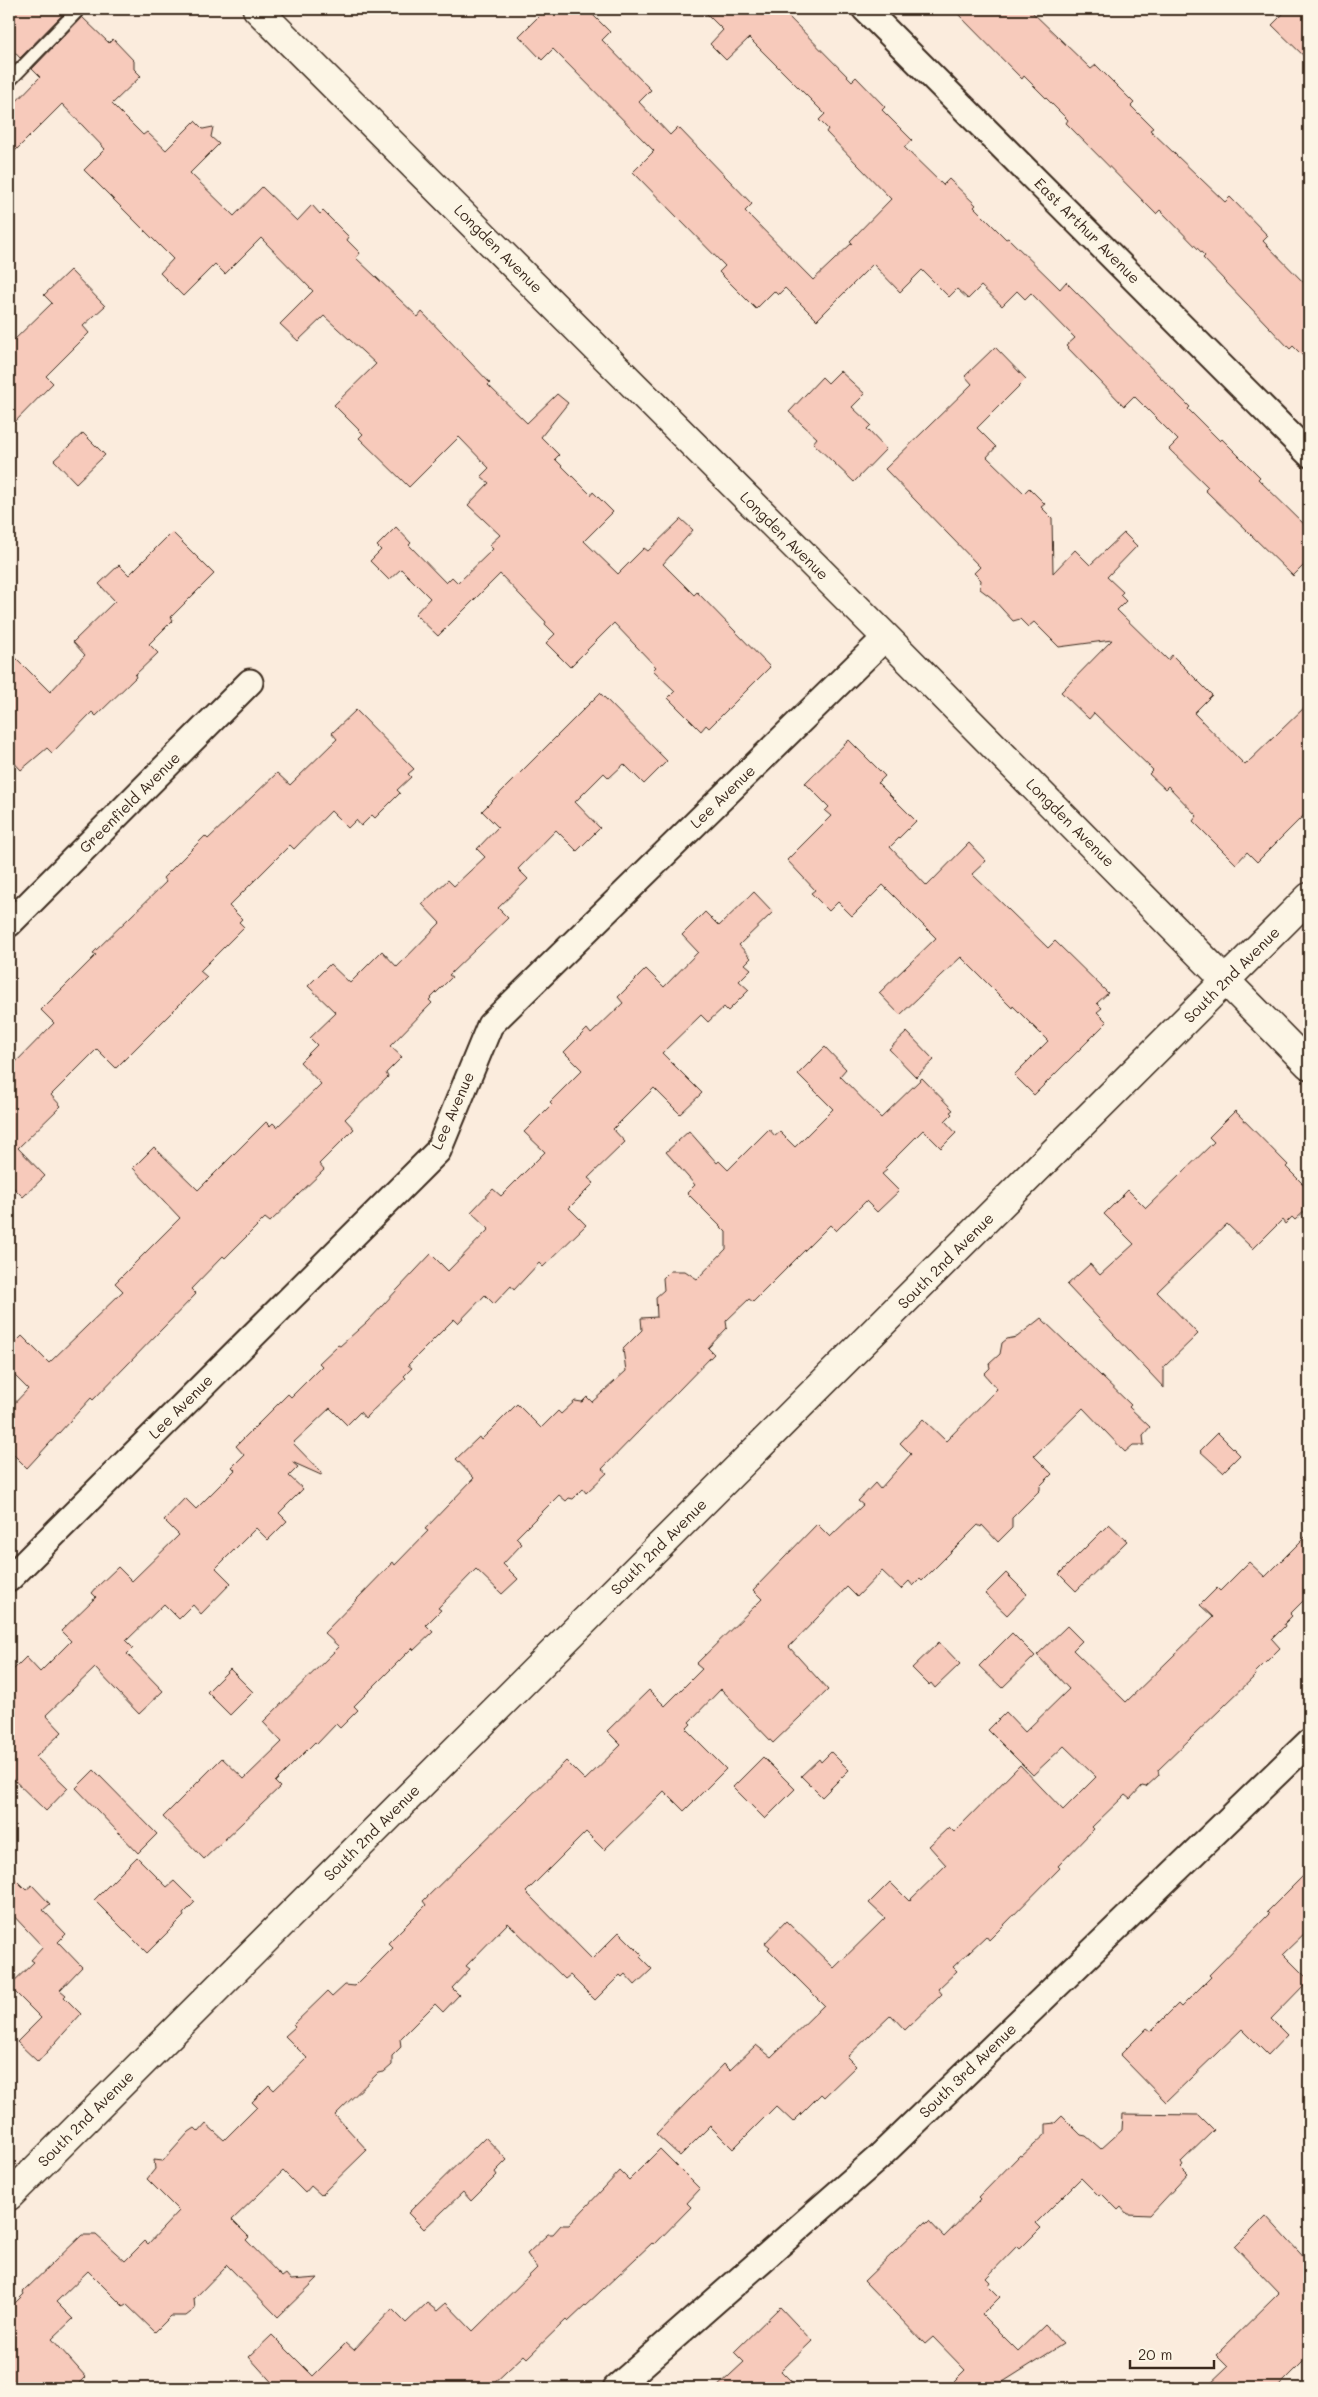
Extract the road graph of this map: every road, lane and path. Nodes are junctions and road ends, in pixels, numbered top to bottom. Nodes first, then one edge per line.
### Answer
1 (80, 9) edge
2 (258, 9) edge
3 (865, 9) edge
4 (9, 81) edge
5 (1309, 454) edge
6 (886, 637) junction
7 (250, 682) dead end
8 (1309, 898) edge
9 (9, 924) edge
10 (1225, 981) junction
11 (1309, 1065) edge
12 (9, 1579) edge
13 (1309, 1742) edge
14 (9, 2196) edge
15 (616, 2388) edge

1 - 4 lane
2 - 6 street, Longden Avenue
3 - 5 street, East Arthur Avenue
6 - 10 street, Longden Avenue
6 - 12 street, Lee Avenue
7 - 9 street, Greenfield Avenue
8 - 10 street, South 2nd Avenue
10 - 11 street, Longden Avenue
10 - 14 street, South 2nd Avenue
13 - 15 street, South 3rd Avenue

